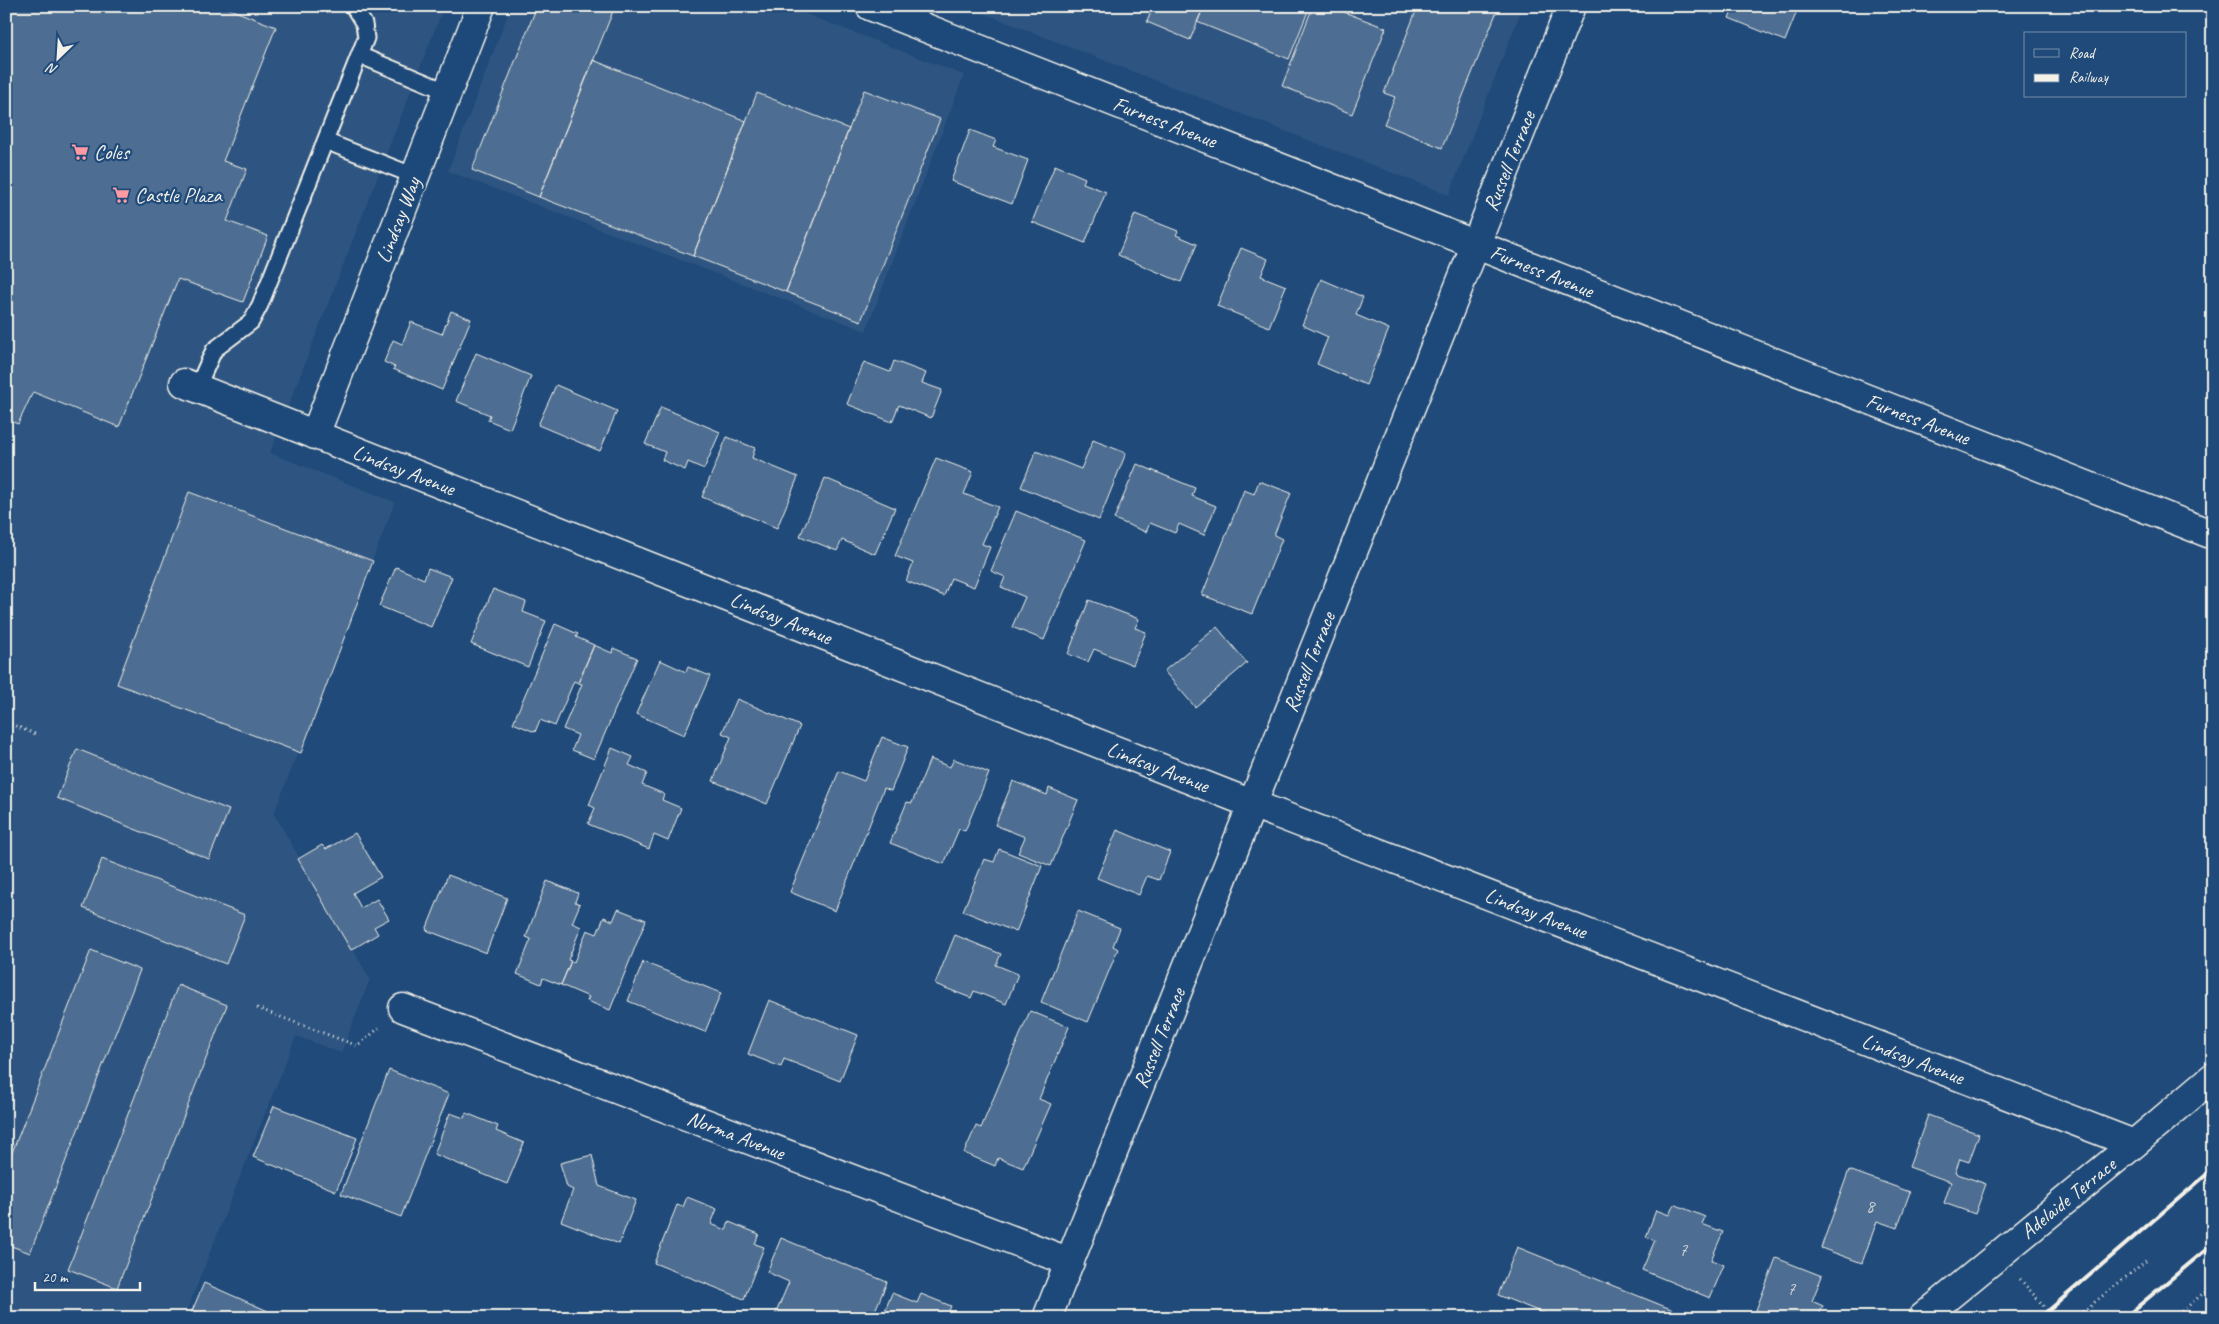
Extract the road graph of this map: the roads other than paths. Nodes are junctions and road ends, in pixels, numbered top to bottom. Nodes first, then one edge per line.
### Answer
1 (353, 6) edge
2 (481, 6) edge
3 (870, 6) edge
4 (1570, 6) edge
5 (359, 55) junction
6 (448, 92) junction
7 (325, 141) junction
8 (415, 176) junction
9 (1475, 244) junction
10 (190, 385) joint
11 (315, 435) junction
12 (2213, 535) edge
13 (1252, 804) junction
14 (403, 1008) road end
15 (2213, 1077) edge
16 (2134, 1144) junction
17 (1070, 1262) junction
18 (1047, 1318) edge
19 (1922, 1318) edge

1 - 5 lane
2 - 6 street, Lindsay Way
3 - 9 street, Furness Avenue
4 - 9 street, Russell Terrace
5 - 6 lane
5 - 7 lane
6 - 8 street, Lindsay Way
7 - 8 lane
7 - 10 lane
8 - 11 street, Lindsay Way
9 - 12 street, Furness Avenue
9 - 13 street, Russell Terrace
10 - 11 street, Lindsay Avenue
11 - 13 street, Lindsay Avenue
13 - 16 street, Lindsay Avenue
13 - 17 street, Russell Terrace
14 - 17 street, Norma Avenue
15 - 16 street, Adelaide Terrace
16 - 19 street, Adelaide Terrace
17 - 18 street, Russell Terrace

